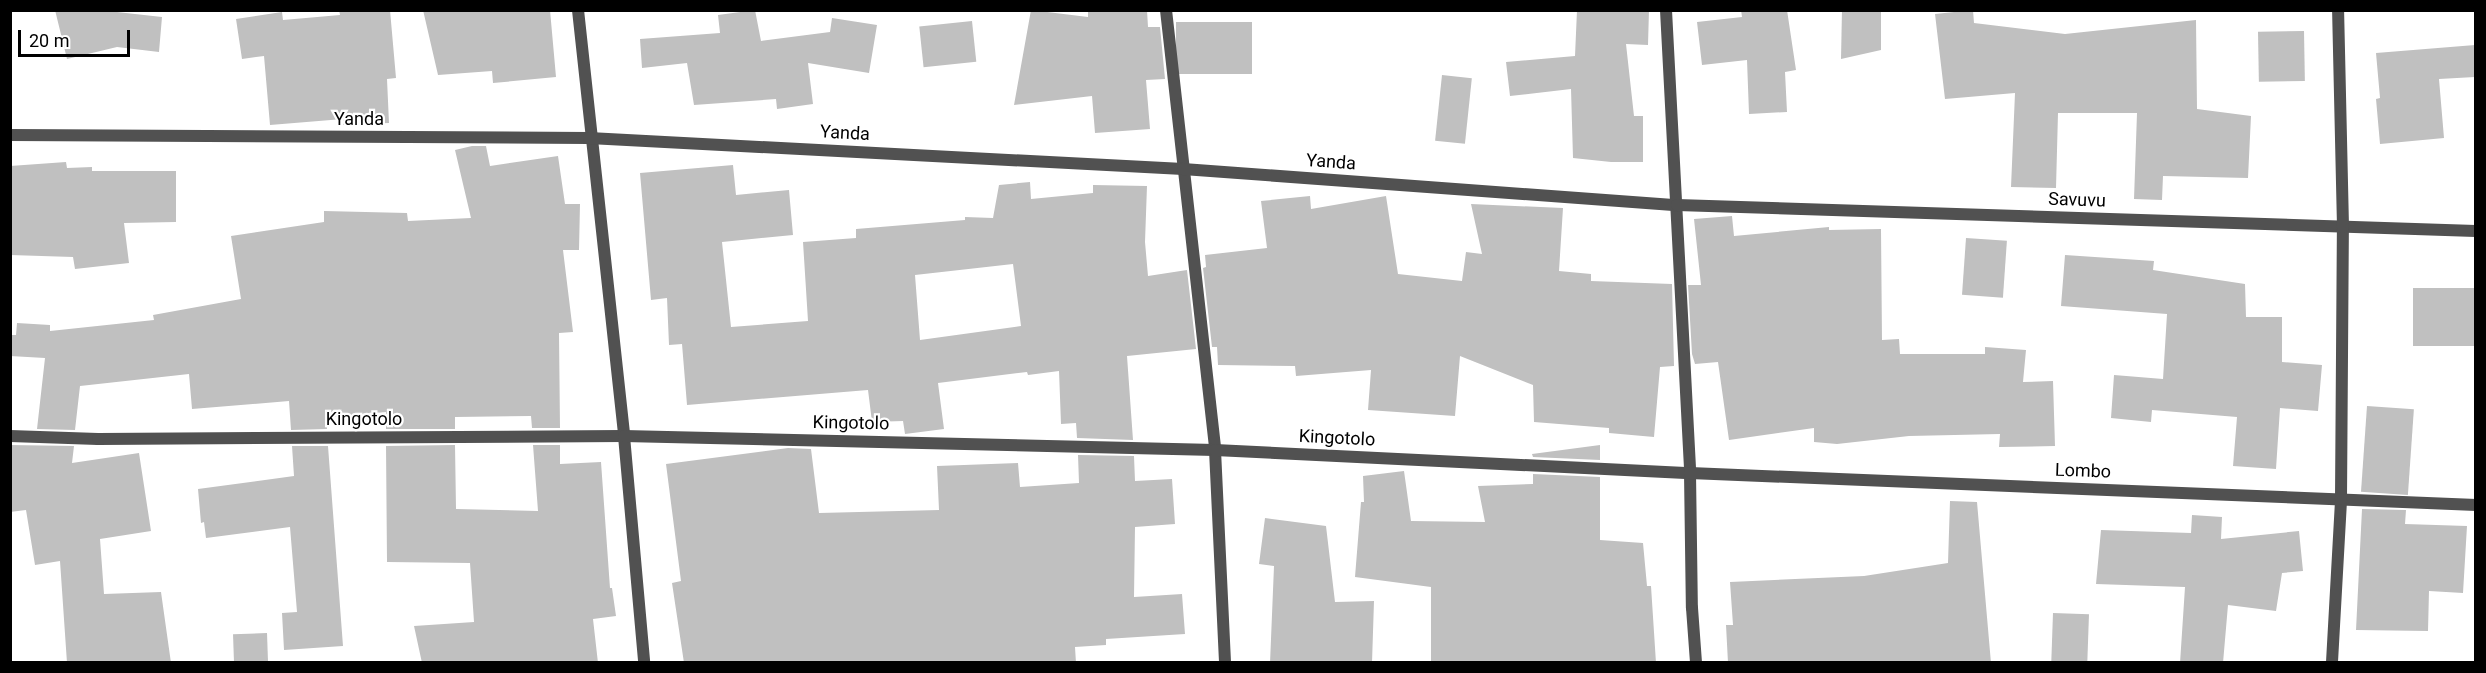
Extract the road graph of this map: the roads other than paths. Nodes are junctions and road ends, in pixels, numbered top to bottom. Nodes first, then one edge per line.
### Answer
1 (578, 10) edge
2 (1166, 10) edge
3 (1666, 10) edge
4 (2337, 10) edge
5 (10, 135) edge
6 (590, 138) junction
7 (1183, 168) junction
8 (1677, 205) junction
9 (2343, 227) junction
10 (2475, 231) edge
11 (10, 436) edge
12 (624, 436) junction
13 (1215, 450) junction
14 (1690, 473) junction
15 (2342, 499) junction
16 (2475, 505) edge
17 (644, 663) edge
18 (1225, 663) edge
19 (1696, 663) edge
20 (2332, 663) edge

1 - 6 street
2 - 7 street
3 - 8 street
4 - 9 street
5 - 6 street, Yanda
6 - 7 street, Yanda
6 - 12 street
7 - 8 street, Yanda
7 - 13 street
8 - 9 street, Savuvu
8 - 14 street
9 - 10 street, Savuvu
9 - 15 street
11 - 12 street, Kingotolo
12 - 13 street, Kingotolo
12 - 17 street
13 - 14 street, Kingotolo
13 - 18 street
14 - 15 street, Lombo
14 - 19 street
15 - 16 street, Lombo
15 - 20 street

